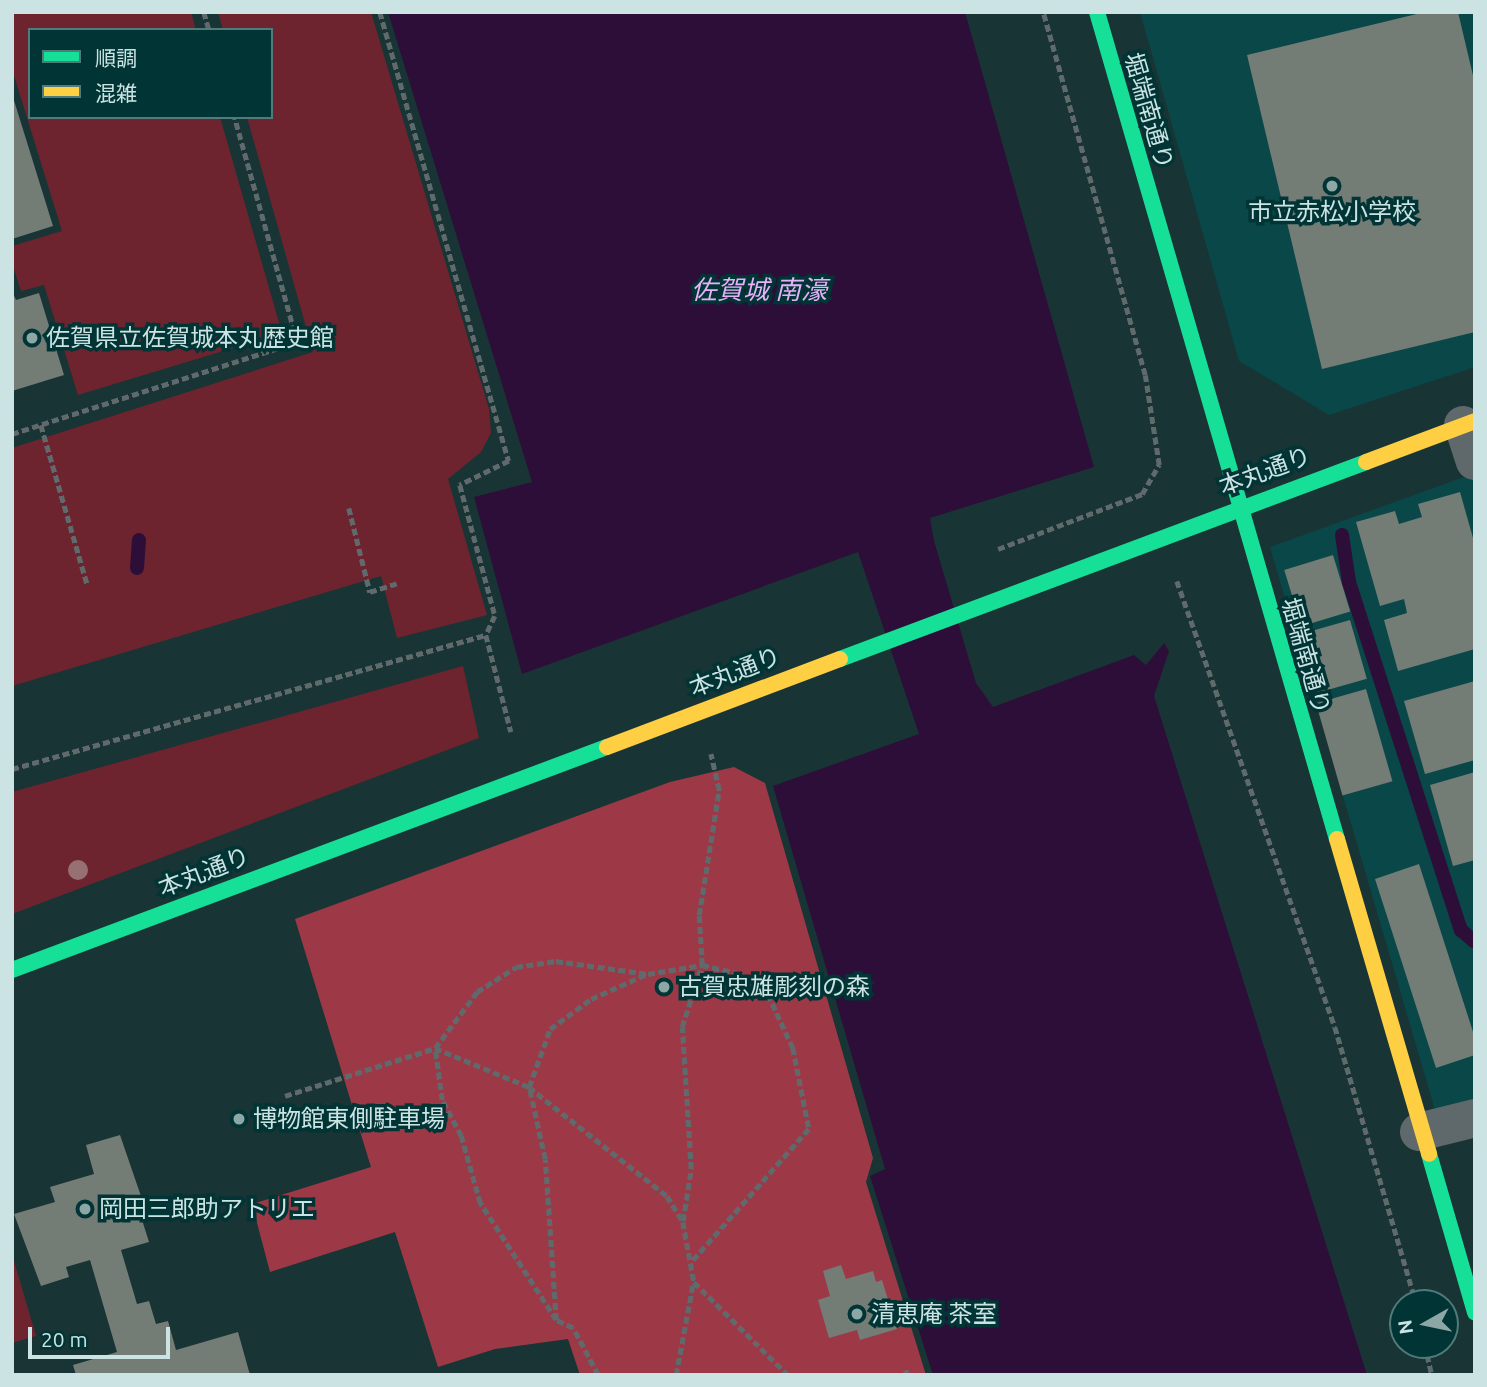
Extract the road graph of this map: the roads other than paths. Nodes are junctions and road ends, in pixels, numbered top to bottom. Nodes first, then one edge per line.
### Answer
1 (1097, 12) edge
2 (1469, 423) edge
3 (1475, 461) edge
4 (1239, 504) junction
5 (12, 970) edge
6 (1475, 1118) edge
7 (1419, 1132) junction
8 (1475, 1312) edge

1 - 4 main road, 堀端南通り
2 - 3 street
2 - 4 main road, 本丸通り
4 - 5 main road, 本丸通り
4 - 7 main road, 堀端南通り
6 - 7 street
7 - 8 main road, 堀端南通り

